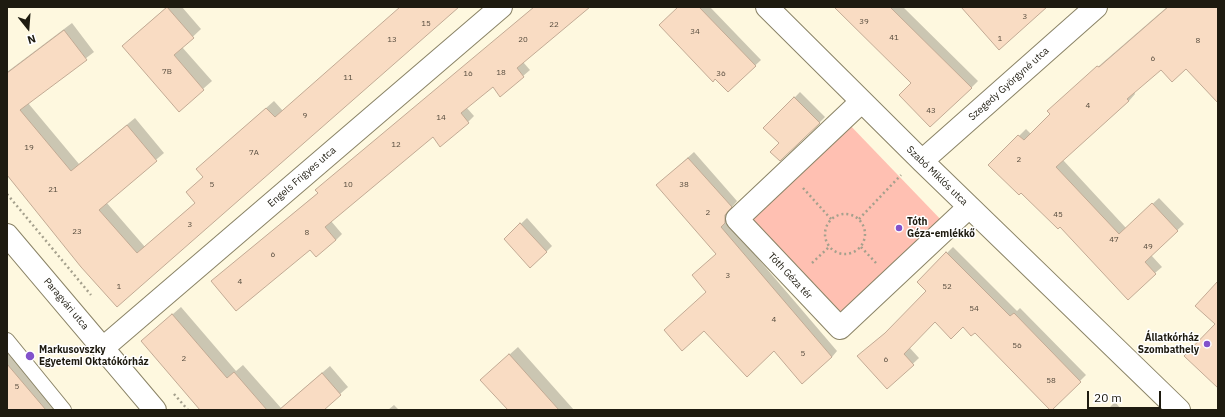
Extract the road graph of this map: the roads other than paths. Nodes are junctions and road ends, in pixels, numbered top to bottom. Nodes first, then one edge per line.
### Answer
1 (501, 7) edge
2 (767, 7) edge
3 (1096, 7) edge
4 (861, 102) junction
5 (922, 161) junction
6 (969, 207) junction
7 (7, 235) edge
8 (7, 340) edge
9 (103, 348) junction
10 (64, 410) edge
11 (155, 410) edge
12 (1179, 410) edge

1 - 9 street, Engels Frigyes utca
2 - 4 street, Szabó Miklós utca
3 - 5 street, Szegedy Györgyné utca
4 - 5 street, Szabó Miklós utca
4 - 6 street, Tóth Géza tér
5 - 6 street, Szabó Miklós utca
6 - 12 street, Szabó Miklós utca
7 - 9 street, Paragvári utca
8 - 10 lane
9 - 11 street, Paragvári utca

